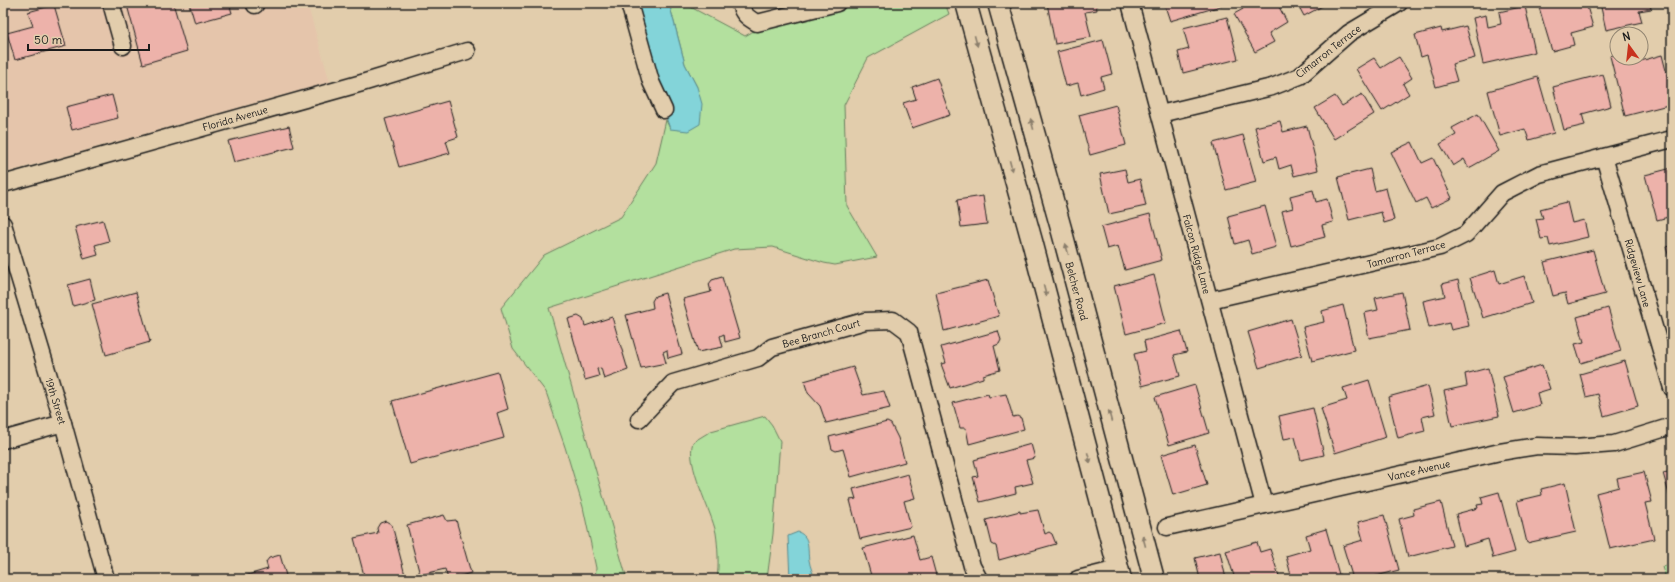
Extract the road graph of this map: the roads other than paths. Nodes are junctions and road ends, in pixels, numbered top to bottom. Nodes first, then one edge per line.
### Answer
1 (111, 3) edge
2 (628, 3) edge
3 (740, 3) edge
4 (837, 3) edge
5 (966, 3) edge
6 (998, 3) edge
7 (1130, 3) edge
8 (1399, 3) edge
9 (123, 46) dead end
10 (467, 51) dead end
11 (664, 110) dead end
12 (1160, 114) junction
13 (1672, 139) edge
14 (1604, 157) junction
15 (3, 184) edge
16 (3, 224) edge
17 (1210, 300) junction
18 (1672, 388) edge
19 (639, 419) dead end
20 (63, 423) junction
21 (1672, 426) edge
22 (3, 440) edge
23 (1264, 505) junction
24 (1167, 527) dead end
25 (1120, 574) edge
26 (106, 579) edge
27 (979, 579) edge
28 (1078, 579) edge
29 (1154, 579) edge

1 - 9 street
2 - 11 street
3 - 4 street
5 -> 25 main road
29 -> 6 main road, Belcher Road
7 - 12 street, Falcon Ridge Lane
8 - 12 street, Cimarron Terrace
10 - 15 street, Florida Avenue
12 - 17 street, Falcon Ridge Lane
13 - 14 street, Tamarron Terrace
14 - 17 street, Tamarron Terrace
14 - 18 street, Ridgeview Lane
16 - 20 street, 19th Street
17 - 23 street, Falcon Ridge Lane
19 - 27 street, Bee Branch Court
20 - 22 street
20 - 26 street, 19th Street
21 - 23 street, Vance Avenue
23 - 24 street, Vance Avenue
25 - 28 street

